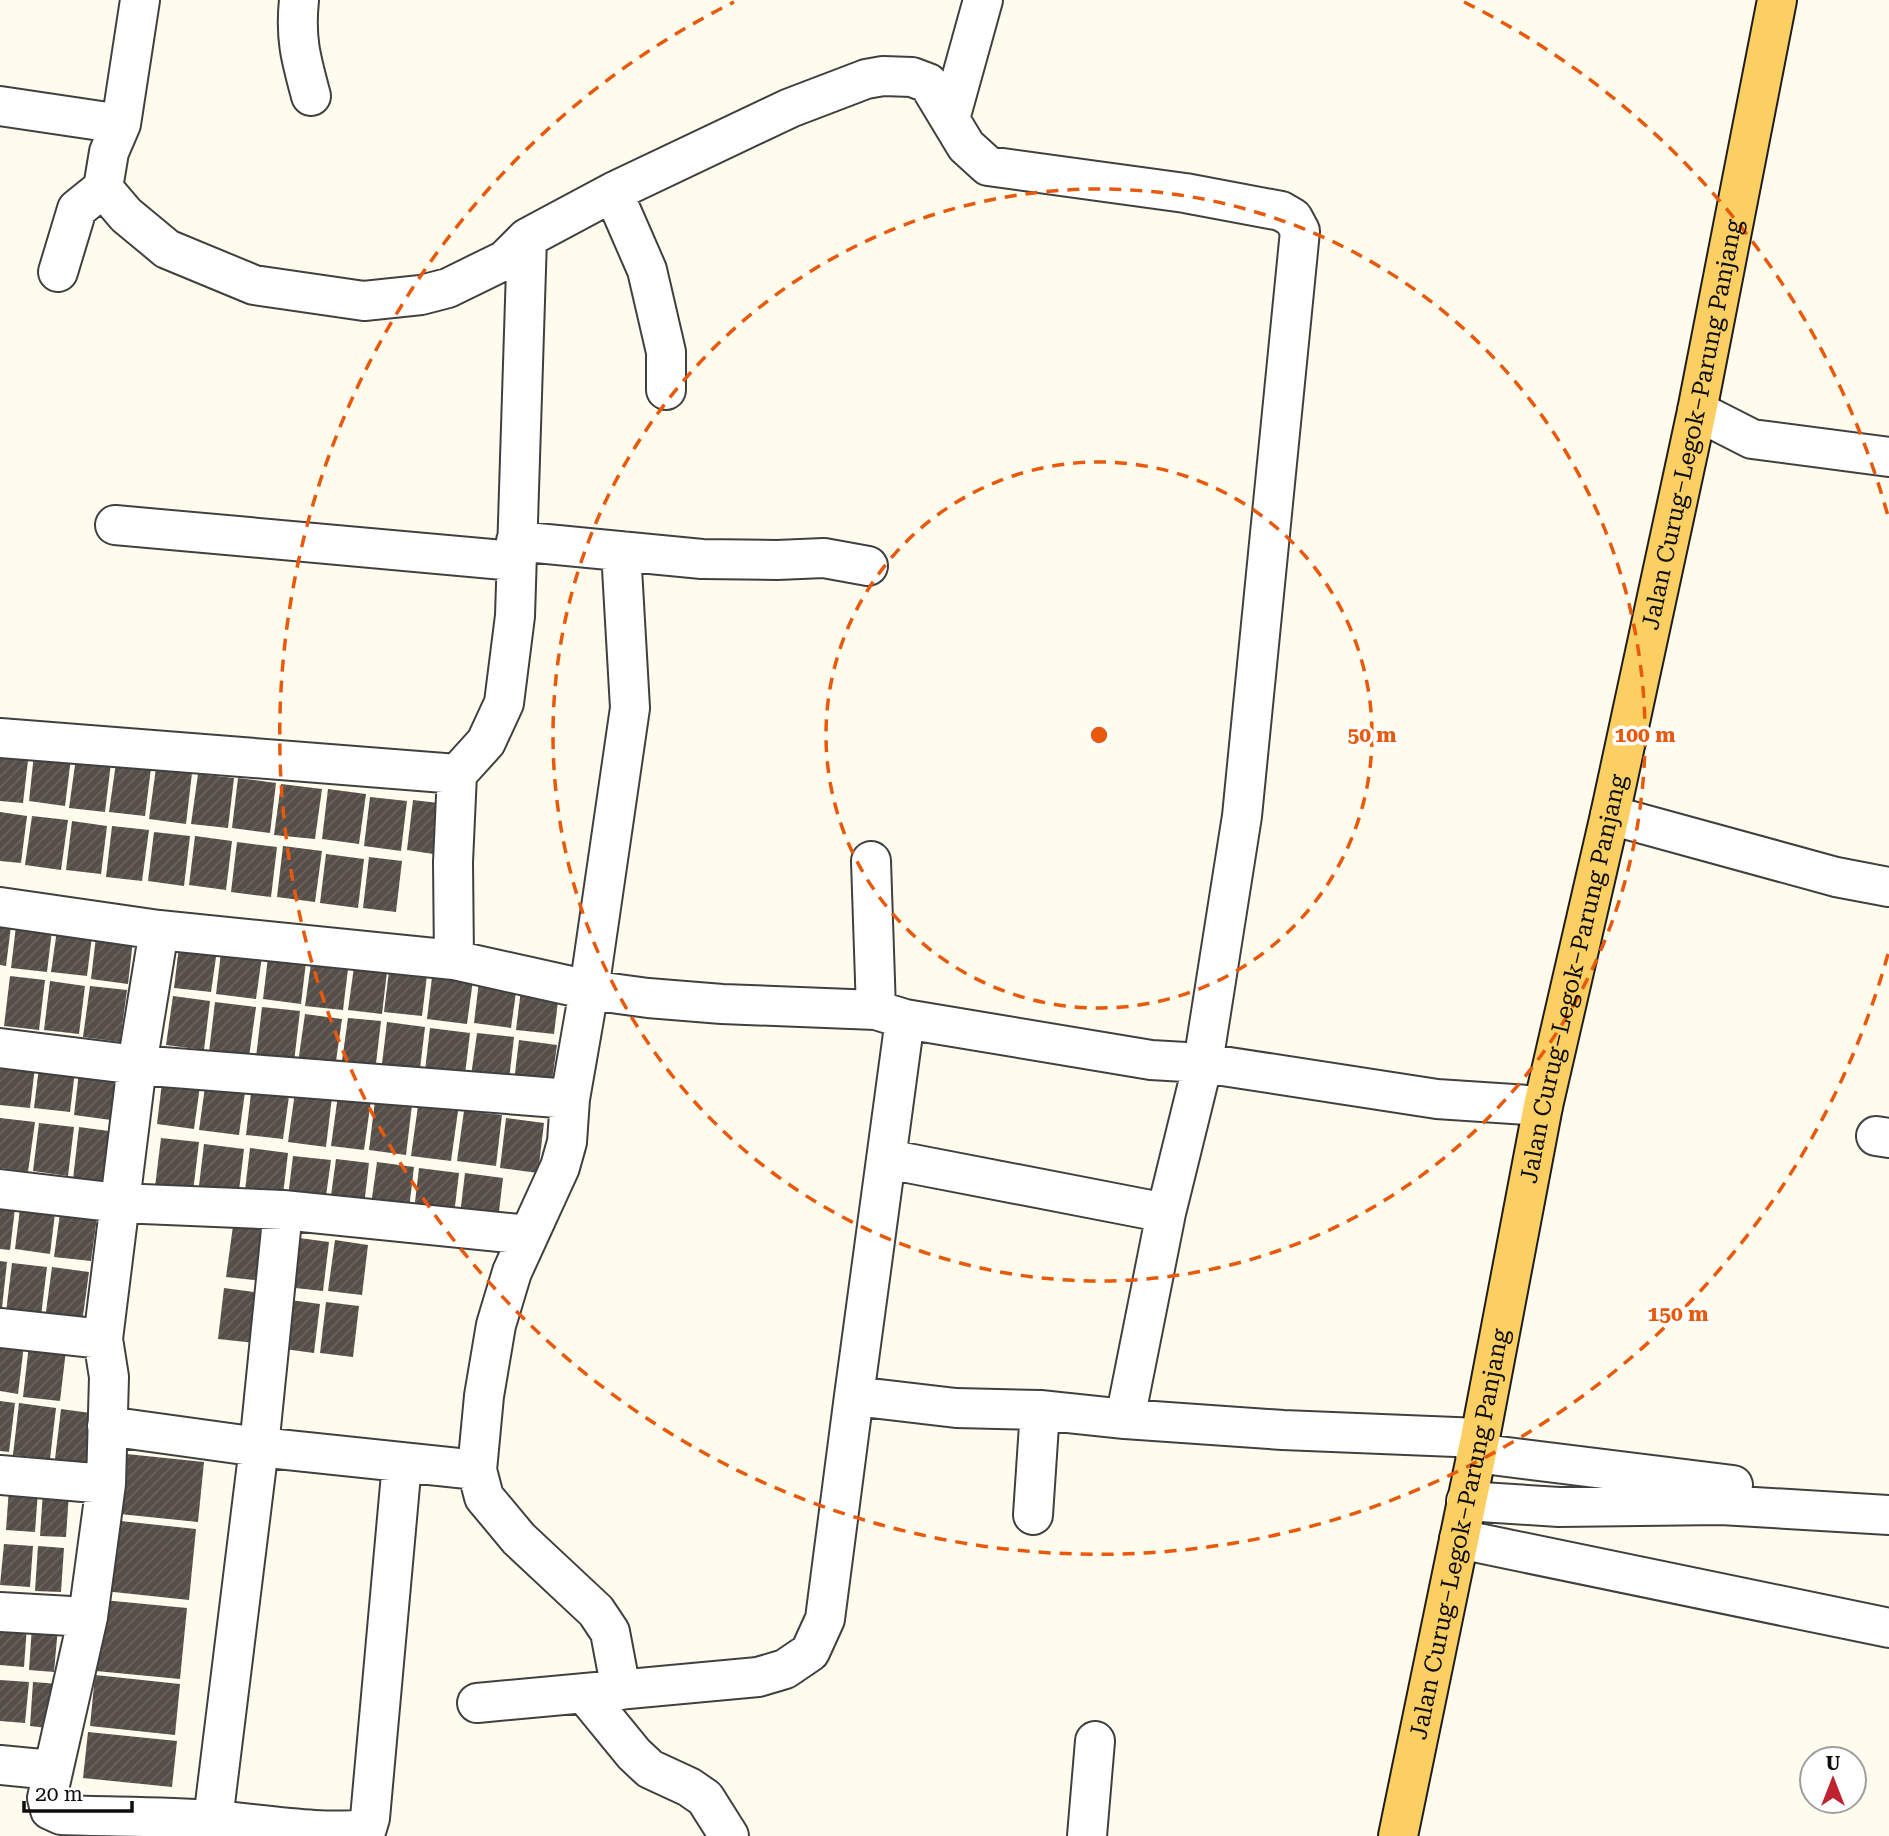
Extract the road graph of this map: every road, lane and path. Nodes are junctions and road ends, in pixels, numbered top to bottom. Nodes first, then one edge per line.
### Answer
1 (140, 0) edge
2 (299, 0) edge
3 (983, 0) edge
4 (1777, 0) edge
5 (311, 96) dead end
6 (0, 106) edge
7 (950, 119) junction
8 (121, 124) junction
9 (103, 188) junction
10 (613, 192) junction
11 (527, 238) junction
12 (58, 272) dead end
13 (666, 390) dead end
14 (1697, 411) junction
15 (1889, 457) edge
16 (115, 525) dead end
17 (516, 551) junction
18 (621, 551) junction
19 (868, 566) dead end
20 (0, 738) edge
21 (457, 774) junction
22 (1610, 815) junction
23 (871, 861) dead end
24 (1889, 887) edge
25 (0, 907) edge
26 (159, 930) junction
27 (454, 960) junction
28 (589, 990) junction
29 (891, 1014) junction
30 (0, 1048) edge
31 (1203, 1063) junction
32 (137, 1065) junction
33 (570, 1099) junction
34 (1542, 1106) junction
35 (887, 1159) junction
36 (0, 1189) edge
37 (118, 1203) junction
38 (284, 1210) junction
39 (1166, 1213) junction
40 (528, 1235) junction
41 (0, 1328) edge
42 (103, 1339) junction
43 (854, 1396) junction
44 (1041, 1410) junction
45 (1125, 1419) junction
46 (107, 1426) junction
47 (1477, 1445) junction
48 (259, 1447) junction
49 (402, 1463) junction
50 (477, 1470) junction
51 (0, 1475) edge
52 (106, 1484) junction
53 (1889, 1494) edge
54 (1466, 1501) junction
55 (1033, 1515) dead end
56 (1889, 1515) edge
57 (1458, 1539) junction
58 (0, 1612) edge
59 (88, 1617) junction
60 (1889, 1629) edge
61 (602, 1691) junction
62 (477, 1703) dead end
63 (1096, 1741) dead end
64 (0, 1765) edge
65 (52, 1770) junction
66 (213, 1820) junction
67 (310, 1835) edge
68 (729, 1836) edge
69 (1087, 1836) edge
70 (1398, 1836) edge

1 - 8 street
2 - 5 street
3 - 7 street
4 - 14 main road, Jalan Curug–Legok–Parung Panjang
6 - 8 street
7 - 10 street
7 - 31 street
8 - 9 street
9 - 11 street
9 - 12 street
10 - 11 street
10 - 13 street
11 - 17 street
14 - 15 street
14 - 22 main road, Jalan Curug–Legok–Parung Panjang
16 - 17 street
17 - 18 street
17 - 21 street
18 - 19 street
18 - 28 street
20 - 21 street
21 - 27 street
22 - 24 street
22 - 34 main road, Jalan Curug–Legok–Parung Panjang
23 - 29 street
25 - 26 street
26 - 27 street
26 - 32 street
27 - 28 street
28 - 29 street
28 - 33 street
29 - 31 street
29 - 35 street
30 - 32 street
31 - 34 street
31 - 39 street
32 - 33 street
32 - 37 street
33 - 40 street
34 - 47 main road, Jalan Curug–Legok–Parung Panjang
35 - 39 street
35 - 43 street
36 - 37 street
37 - 38 street
37 - 42 street
38 - 40 street
38 - 48 street
39 - 45 street
40 - 50 street
41 - 42 street
42 - 46 street
43 - 44 street
43 - 61 street
44 - 45 street
44 - 55 street
45 - 47 street
46 - 48 street
46 - 52 street
47 - 53 street
47 - 54 main road, Jalan Curug–Legok–Parung Panjang
48 - 49 street
48 - 66 street
49 - 50 street
49 - 67 street
50 - 61 street
51 - 52 street
52 - 59 street
54 - 56 street
54 - 57 main road, Jalan Curug–Legok–Parung Panjang
57 - 60 street
57 - 70 main road, Jalan Curug–Legok–Parung Panjang
58 - 59 street
59 - 65 street
61 - 62 street
61 - 68 street
63 - 69 street
64 - 65 street
65 - 66 street
66 - 67 street

